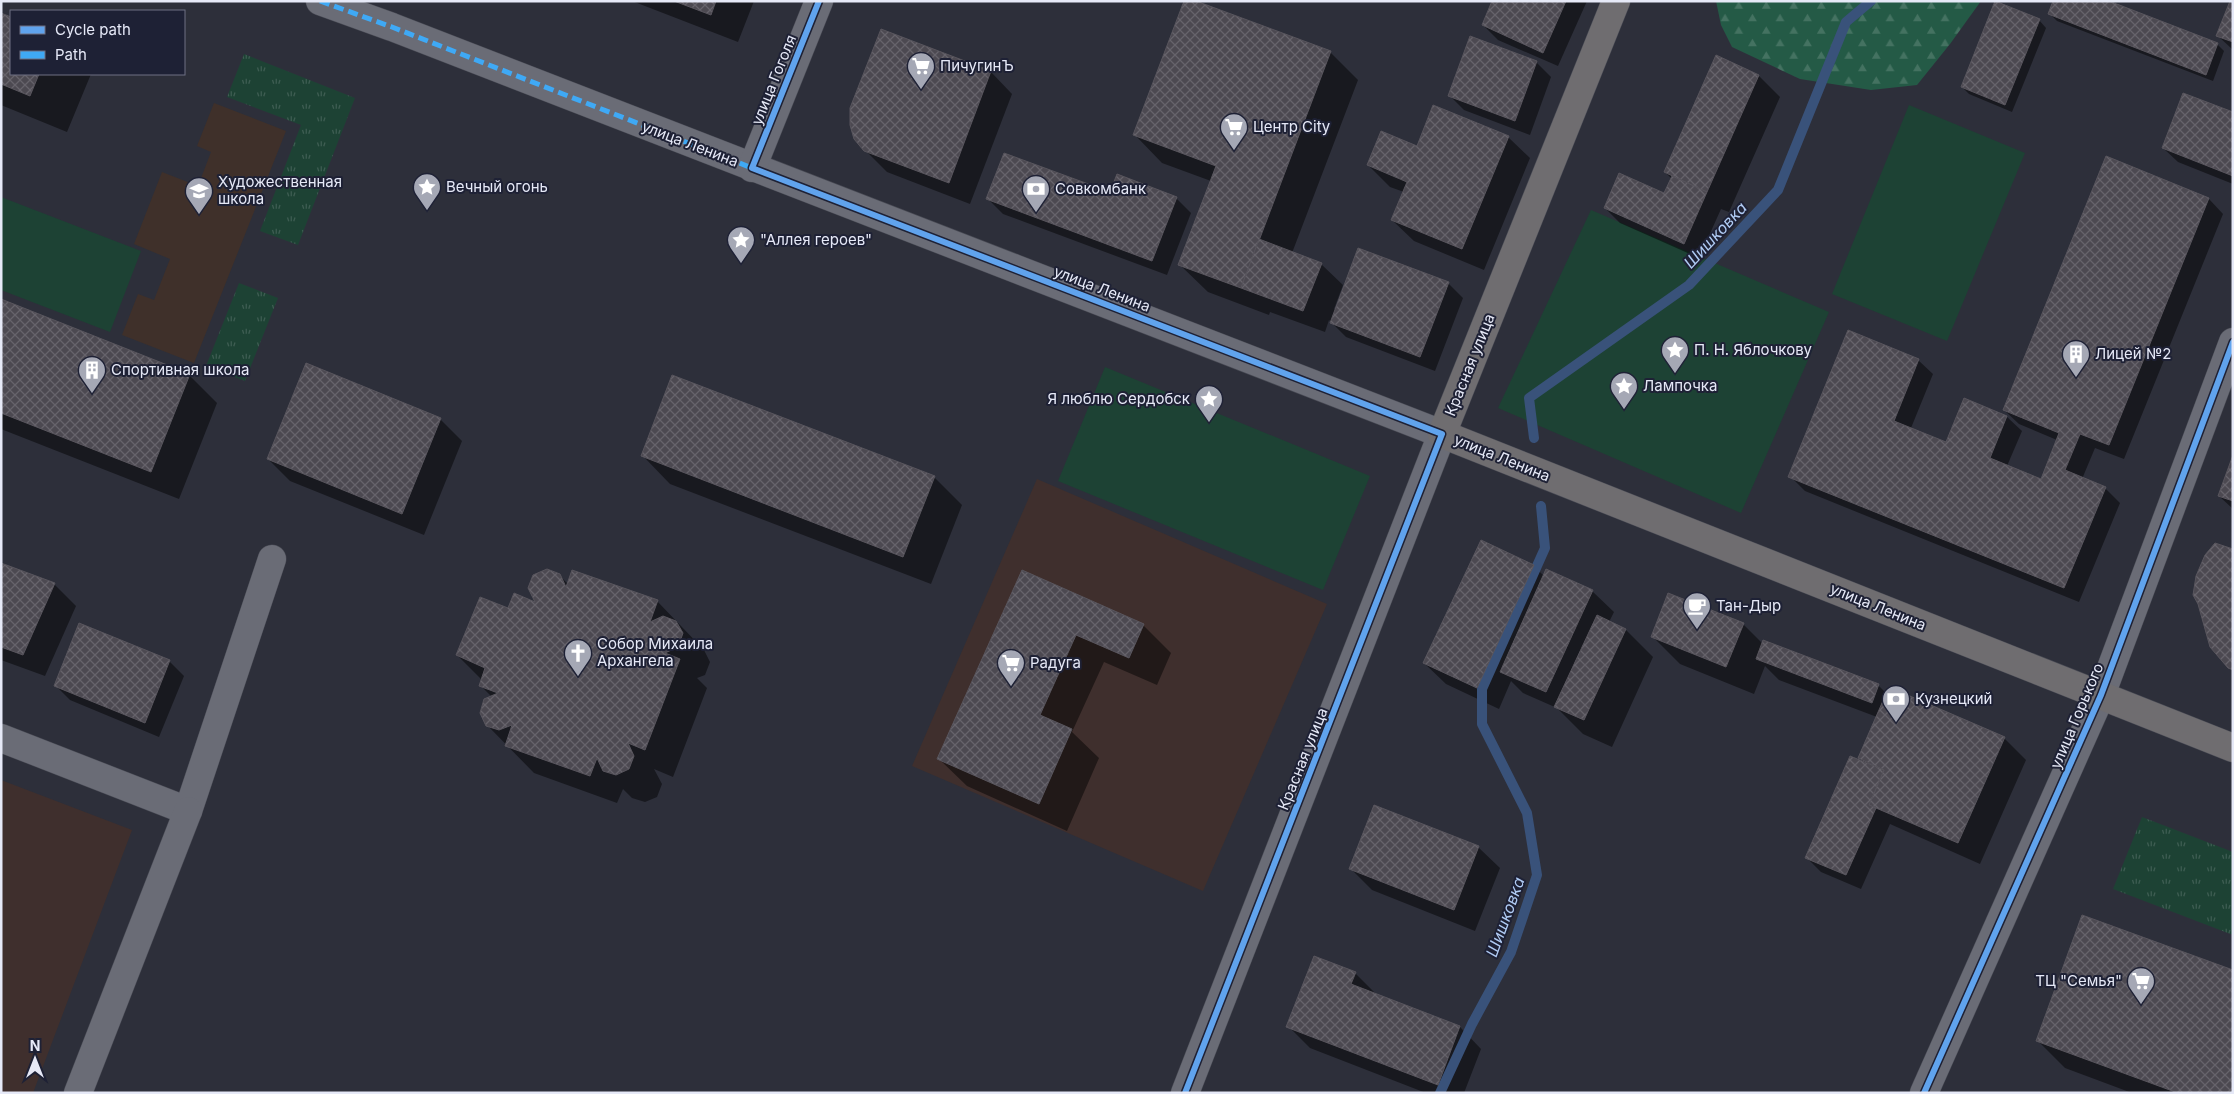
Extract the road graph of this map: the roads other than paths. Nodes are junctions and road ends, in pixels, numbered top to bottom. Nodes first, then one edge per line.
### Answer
1 (320, 1) edge
2 (819, 1) edge
3 (1616, 1) edge
4 (752, 168) junction
5 (2233, 342) edge
6 (1442, 434) junction
7 (272, 559) dead end
8 (2101, 695) junction
9 (1, 738) edge
10 (2233, 748) edge
11 (188, 811) junction
12 (78, 1093) edge
13 (1185, 1093) edge
14 (1924, 1093) edge

1 - 4 street, улица Ленина
2 - 4 street, улица Гоголя
3 - 6 main road, Красная улица
4 - 6 street, улица Ленина
5 - 8 street, улица Горького
6 - 8 main road, улица Ленина
6 - 13 street, Красная улица
7 - 11 street
8 - 10 main road, улица Ленина
8 - 14 street, улица Горького
9 - 11 street
11 - 12 street

